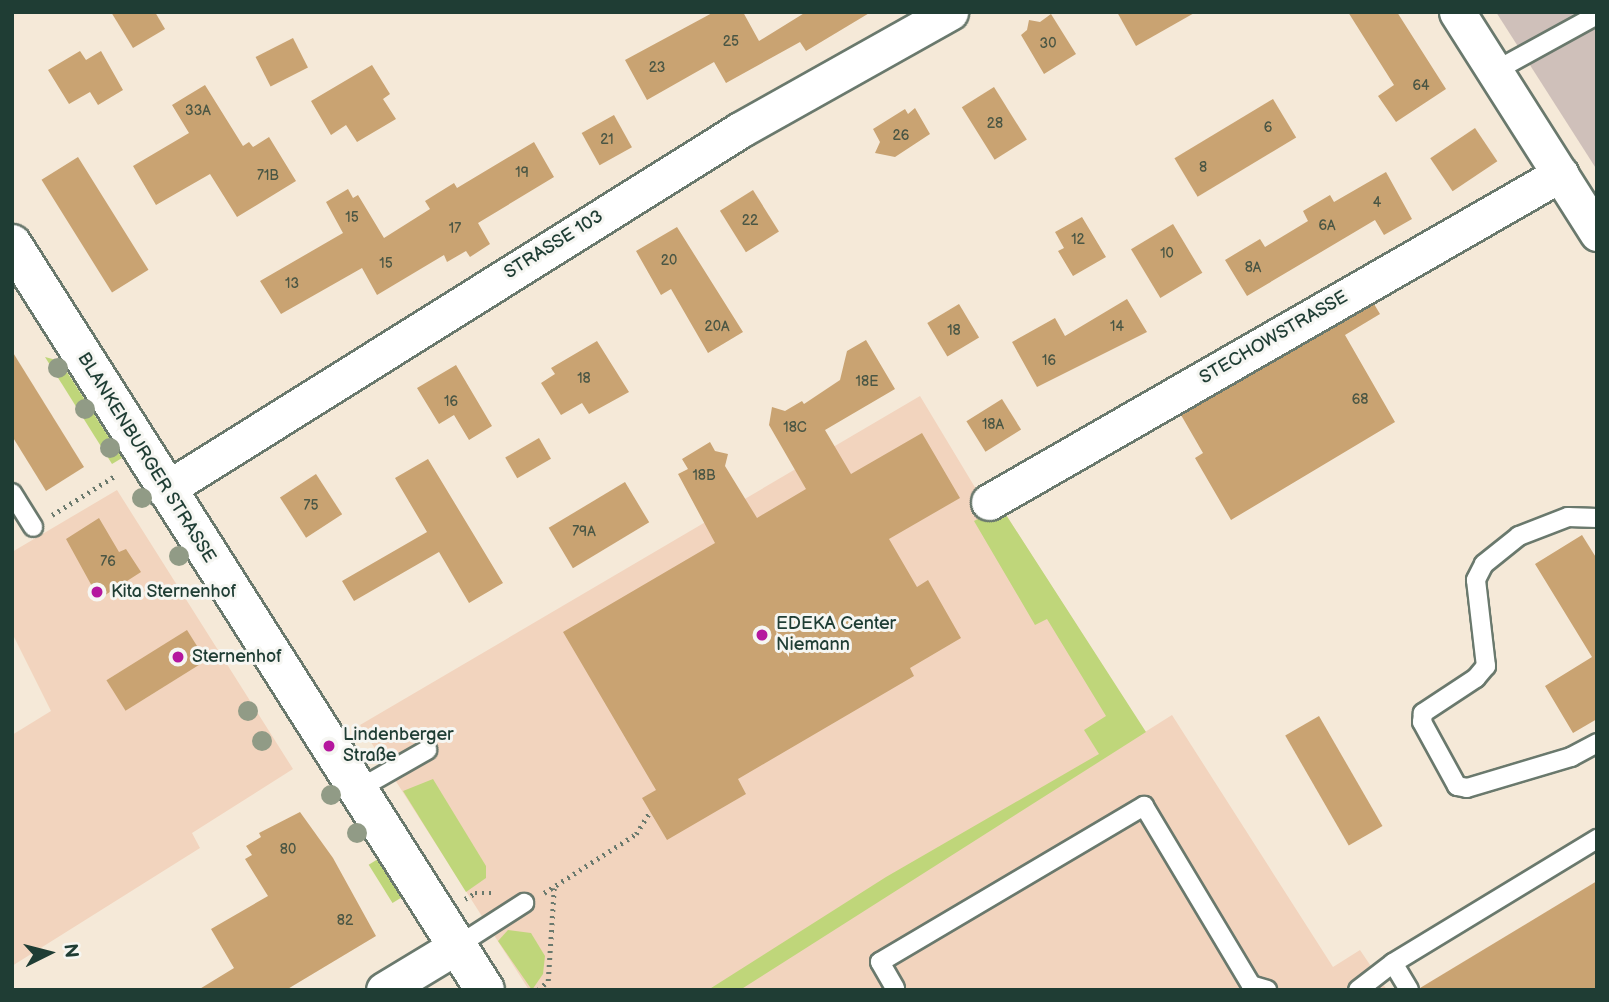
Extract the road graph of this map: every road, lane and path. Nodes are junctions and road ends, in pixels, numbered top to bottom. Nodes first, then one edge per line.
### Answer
1 (950, 12) edge
2 (1457, 12) edge
3 (1597, 15) edge
4 (1494, 71) junction
5 (1560, 174) junction
6 (1597, 233) edge
7 (12, 244) edge
8 (115, 476) dead end
9 (165, 490) junction
10 (12, 493) edge
11 (989, 502) dead end
12 (1597, 517) edge
13 (33, 527) joint
14 (1597, 743) edge
15 (427, 750) dead end
16 (357, 790) junction
17 (650, 812) dead end
18 (1597, 839) edge
19 (578, 871) dead end
20 (554, 887) dead end
21 (475, 893) dead end
22 (465, 899) dead end
23 (524, 903) dead end
24 (457, 946) junction
25 (1393, 963) junction
26 (894, 989) edge
27 (384, 990) edge
28 (485, 990) edge
29 (538, 990) edge
30 (1267, 990) edge
31 (1358, 990) edge
32 (1409, 990) edge

1 - 9 street, STRASSE 103
2 - 4 street
3 - 4 lane
4 - 5 street
5 - 6 street
5 - 11 street, STECHOWSTRASSE
7 - 9 main road, BLANKENBURGER STRASSE
8 - 13 path
9 - 16 main road, BLANKENBURGER STRASSE
10 - 13 lane
12 - 14 lane
15 - 16 lane
16 - 24 main road, BLANKENBURGER STRASSE
17 - 19 path
18 - 25 lane
20 - 29 path
21 - 22 path
23 - 24 lane
24 - 27 street
24 - 28 main road, BLANKENBURGER STRASSE
25 - 31 lane
25 - 32 lane
26 - 30 lane

